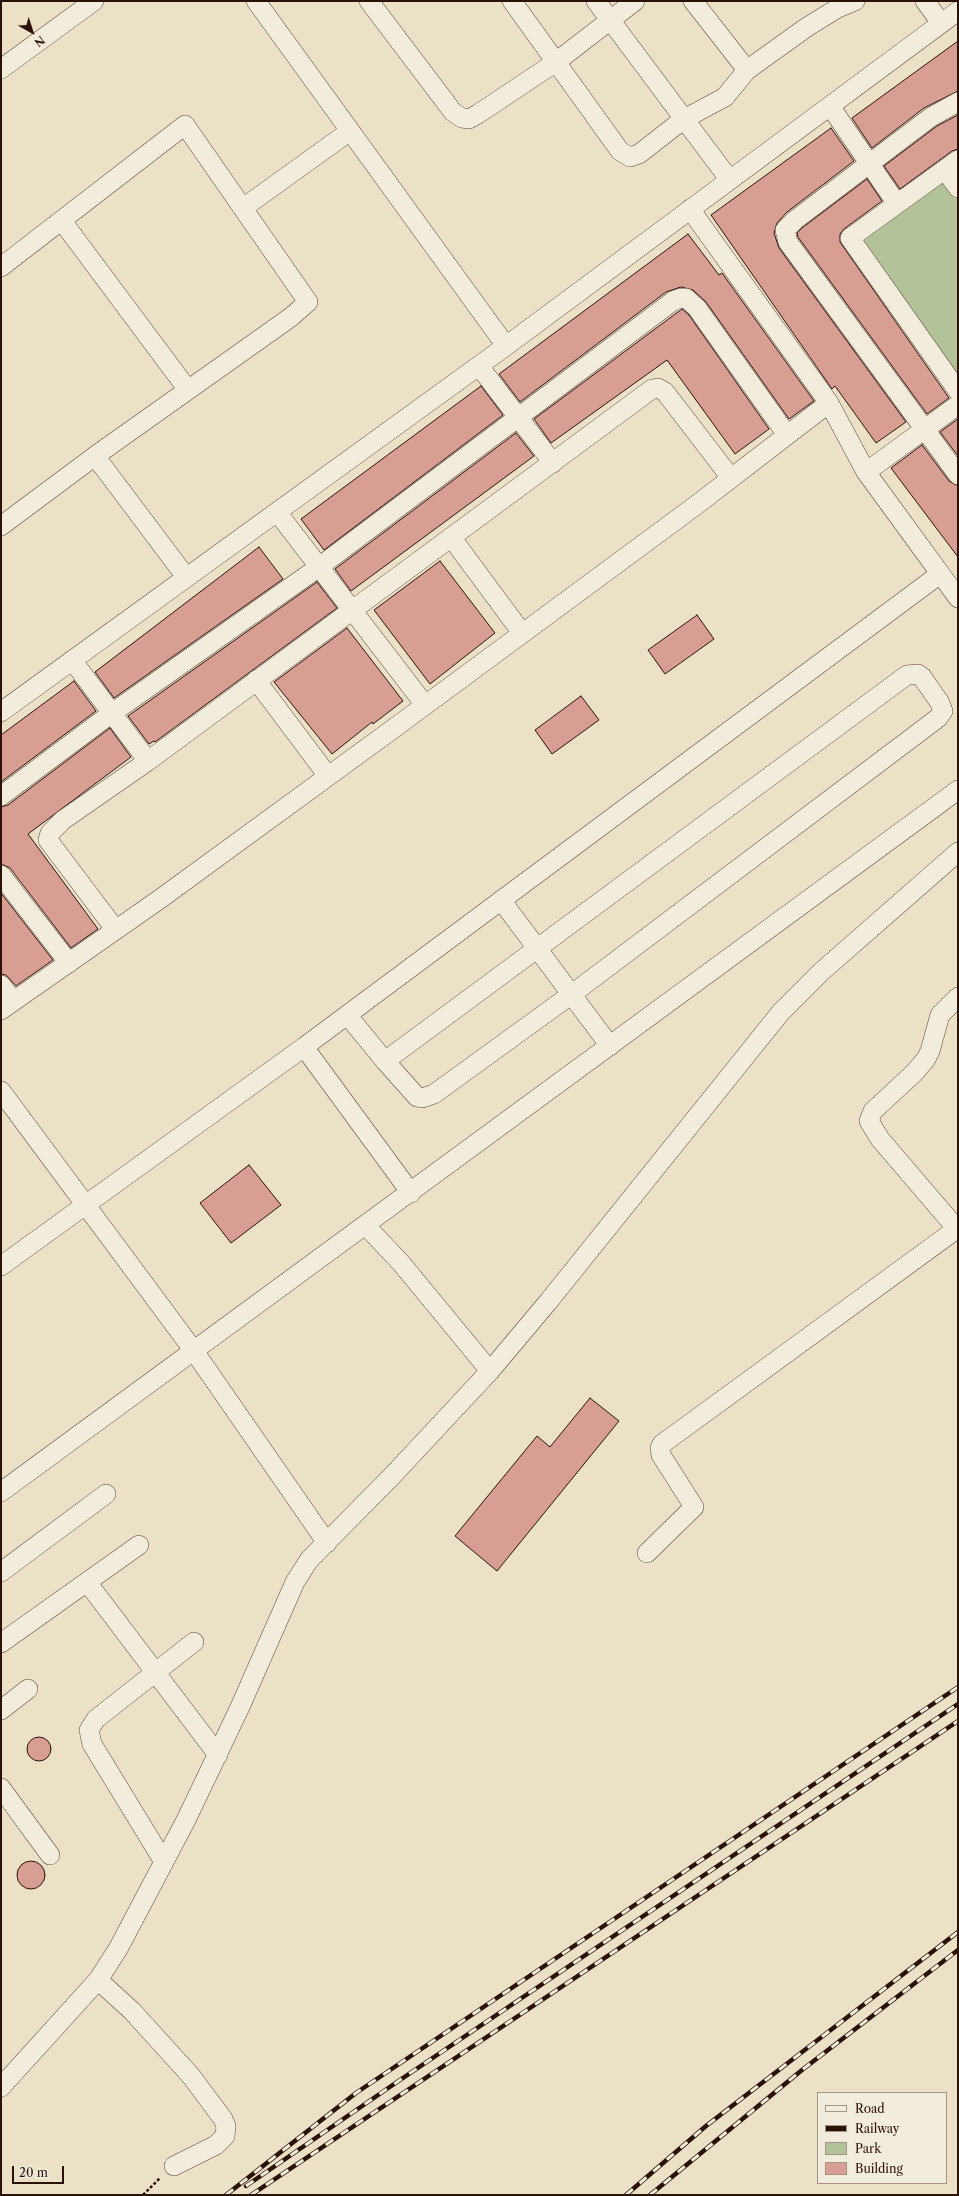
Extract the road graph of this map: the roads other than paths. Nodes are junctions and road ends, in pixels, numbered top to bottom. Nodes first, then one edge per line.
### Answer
1 (94, 1) edge
2 (256, 1) edge
3 (369, 1) edge
4 (512, 1) edge
5 (596, 1) edge
6 (635, 1) edge
7 (693, 1) edge
8 (925, 1) edge
9 (842, 3) edge
10 (958, 11) edge
11 (610, 20) junction
12 (941, 23) junction
13 (556, 62) junction
14 (1, 69) edge
15 (747, 70) junction
16 (958, 102) edge
17 (830, 106) junction
18 (684, 119) junction
19 (350, 131) junction
20 (869, 163) junction
21 (951, 165) edge
22 (729, 179) junction
23 (958, 188) edge
24 (897, 204) junction
25 (243, 208) junction
26 (690, 209) junction
27 (62, 221) junction
28 (1, 267) edge
29 (506, 346) junction
30 (479, 366) junction
31 (188, 390) junction
32 (958, 391) edge
33 (829, 403) junction
34 (958, 404) edge
35 (519, 418) junction
36 (925, 429) junction
37 (787, 435) junction
38 (95, 456) junction
39 (553, 463) junction
40 (866, 472) junction
41 (958, 475) edge
42 (732, 478) junction
43 (277, 512) junction
44 (1, 526) edge
45 (451, 537) junction
46 (319, 567) junction
47 (940, 574) junction
48 (186, 577) junction
49 (958, 598) edge
50 (352, 610) junction
51 (522, 634) junction
52 (72, 660) junction
53 (256, 680) junction
54 (425, 705) junction
55 (951, 711) edge
56 (1, 712) edge
57 (112, 713) junction
58 (148, 761) junction
59 (328, 776) junction
60 (958, 790) edge
61 (1, 796) edge
62 (958, 852) edge
63 (1, 876) edge
64 (501, 900) junction
65 (115, 929) junction
66 (537, 947) junction
67 (70, 963) junction
68 (1, 985) edge
69 (572, 994) junction
70 (958, 998) edge
71 (7, 1006) edge
72 (348, 1016) junction
73 (610, 1046) junction
74 (304, 1047) junction
75 (385, 1061) junction
76 (1, 1091) edge
77 (7, 1110) edge
78 (411, 1193) junction
79 (86, 1205) junction
80 (366, 1226) junction
81 (958, 1228) edge
82 (1, 1266) edge
83 (194, 1351) junction
84 (490, 1371) junction
85 (1, 1492) edge
86 (106, 1494) dead end
87 (327, 1543) junction
88 (139, 1545) dead end
89 (647, 1553) dead end
90 (1, 1572) edge
91 (86, 1582) junction
92 (194, 1642) dead end
93 (1, 1643) edge
94 (154, 1672) junction
95 (28, 1689) dead end
96 (1, 1710) edge
97 (218, 1754) junction
98 (1, 1788) edge
99 (50, 1855) dead end
100 (164, 1862) junction
101 (98, 1980) junction
102 (1, 2087) edge
103 (174, 2166) road end

1 - 14 street
2 - 19 street
3 - 13 street
4 - 13 street
5 - 11 street
6 - 11 street
7 - 15 street
8 - 12 street
9 - 15 street
10 - 12 street
11 - 13 street
11 - 18 street
12 - 17 street
13 - 18 street
15 - 18 street
16 - 20 street
17 - 20 street
17 - 22 street
18 - 22 street
19 - 25 street
19 - 29 street
20 - 24 street
20 - 36 street
21 - 23 street
21 - 24 street
22 - 26 street
24 - 32 street
25 - 27 street
25 - 31 street
26 - 29 street
26 - 33 street
27 - 28 street
27 - 31 street
29 - 30 street
30 - 35 street
30 - 43 street
31 - 38 street
33 - 37 street
33 - 40 street
34 - 36 street
35 - 37 street
35 - 39 street
35 - 46 street
36 - 40 street
36 - 41 street
37 - 42 street
38 - 44 street
38 - 48 street
39 - 42 street
39 - 45 street
40 - 47 street
42 - 51 street
43 - 46 street
43 - 48 street
45 - 50 street
45 - 51 street
46 - 50 street
46 - 57 street
47 - 49 street
47 - 64 street
48 - 52 street
50 - 53 street
50 - 54 street
51 - 54 street
52 - 56 street
52 - 57 street
53 - 58 street
53 - 59 street
54 - 59 street
55 - 66 street
55 - 69 street
57 - 58 street
57 - 61 street
58 - 65 street
59 - 65 street
60 - 73 street
62 - 84 street
63 - 67 street
64 - 66 street
64 - 72 street
65 - 67 street
66 - 69 street
66 - 75 street
67 - 71 street
68 - 71 street
69 - 73 street
69 - 75 street
70 - 81 street
72 - 74 street
72 - 75 street
73 - 78 street
74 - 78 street
74 - 79 street
76 - 77 street
77 - 79 street
78 - 80 street
79 - 82 street
79 - 83 street
80 - 83 street
80 - 84 street
81 - 89 street
83 - 85 street
83 - 87 street
84 - 87 street
86 - 90 street
87 - 97 street
88 - 91 street
91 - 93 street
91 - 94 street
92 - 94 street
94 - 97 street
94 - 100 street
95 - 96 street
97 - 100 street
98 - 99 street
100 - 101 street
101 - 102 street
101 - 103 street

